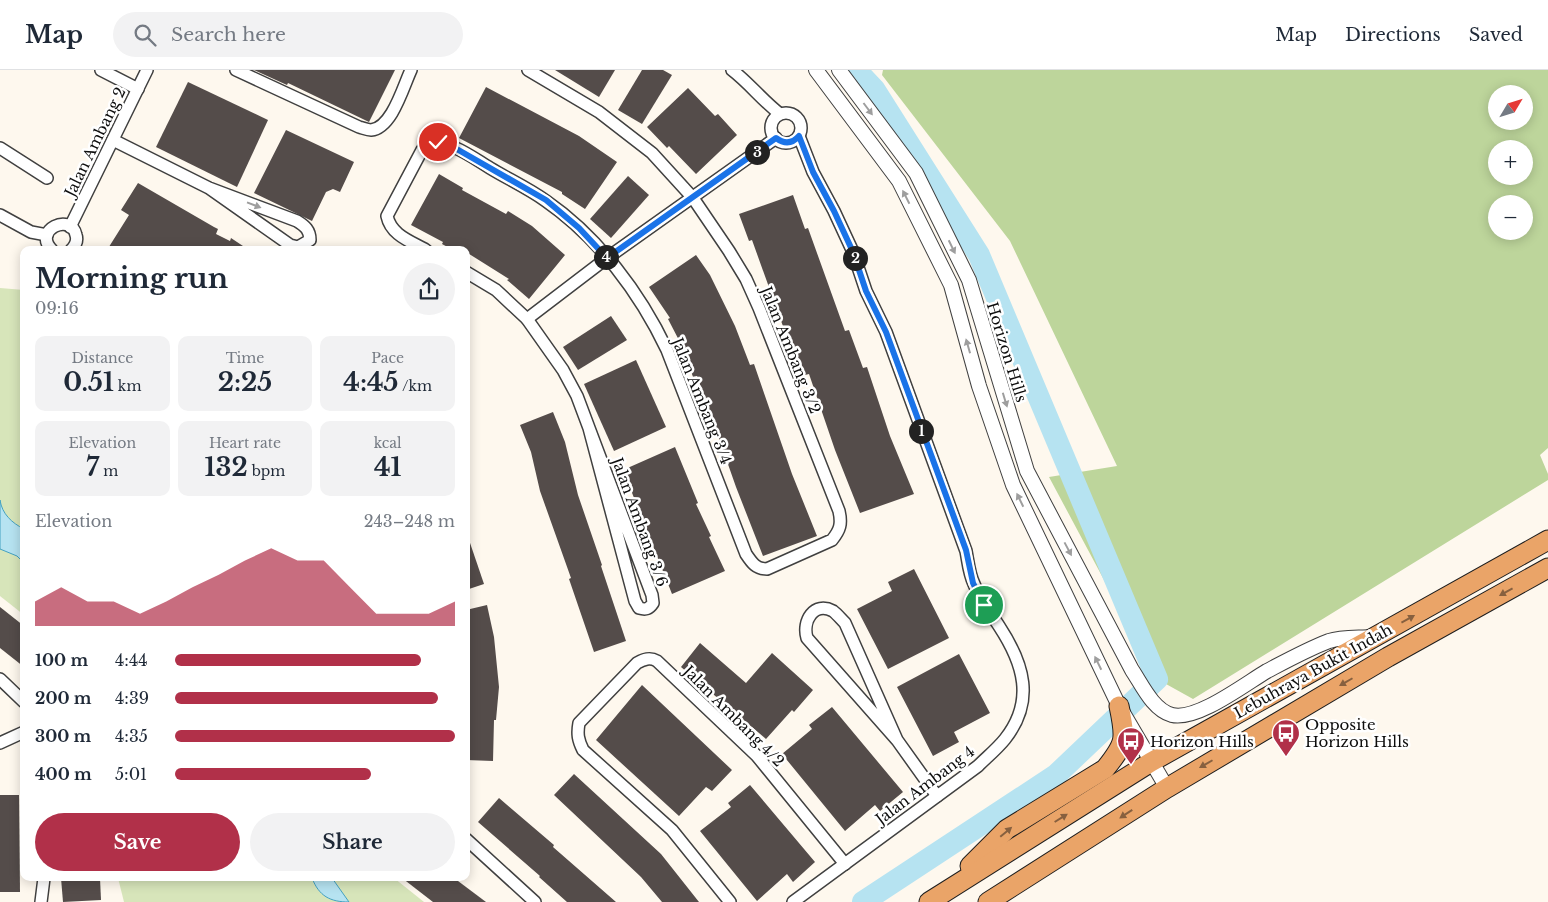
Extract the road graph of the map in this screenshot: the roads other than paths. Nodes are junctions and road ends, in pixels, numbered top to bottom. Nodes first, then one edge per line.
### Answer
1 (101, 70) edge
2 (147, 70) edge
3 (236, 70) edge
4 (411, 70) edge
5 (528, 70) edge
6 (732, 70) edge
7 (816, 70) edge
8 (839, 70) edge
9 (138, 88) junction
10 (780, 114) junction
11 (799, 136) junction
12 (776, 138) junction
13 (113, 140) junction
14 (0, 148) edge
15 (47, 178) dead end
16 (209, 188) junction
17 (693, 198) junction
18 (0, 215) edge
19 (70, 227) junction
20 (47, 236) junction
21 (50, 246) edge
22 (74, 246) edge
23 (294, 246) edge
24 (303, 246) edge
25 (418, 246) edge
26 (607, 258) junction
27 (470, 274) edge
28 (527, 319) junction
29 (589, 428) junction
30 (1548, 540) edge
31 (752, 564) joint
32 (1548, 568) edge
33 (1375, 637) junction
34 (0, 679) edge
35 (20, 698) edge
36 (1119, 706) junction
37 (20, 734) edge
38 (897, 740) junction
39 (0, 743) edge
40 (1151, 762) junction
41 (1167, 788) junction
42 (937, 796) junction
43 (470, 843) edge
44 (845, 864) junction
45 (44, 881) edge
46 (946, 890) junction
47 (41, 902) edge
48 (535, 902) edge
49 (730, 902) edge
50 (793, 902) edge
51 (929, 902) edge
52 (988, 902) edge

1 - 9 street
2 - 9 street, Jalan Ambang 2
3 - 4 street
5 - 17 street, Jalan Ambang 3/2
6 - 10 street
36 -> 7 street
8 -> 33 street, Horizon Hills
9 - 13 street, Jalan Ambang 2
10 - 11 street
10 - 12 street
11 - 12 street
11 - 42 street, Jalan Ambang 4
12 - 17 street
13 - 16 street
13 - 19 street, Jalan Ambang 2
14 - 15 street
23 -> 16 street
16 -> 24 street
17 - 26 street
17 - 31 street, Jalan Ambang 3/2
18 - 20 street
19 - 20 street
19 - 22 street
20 - 21 street
25 - 26 street, Jalan Ambang 3/4
26 - 28 street
26 - 31 street, Jalan Ambang 3/4
27 - 28 street, Jalan Ambang 3/6
28 - 29 street, Jalan Ambang 3/6
29 - 29 street, Jalan Ambang 3/6
33 -> 30 highway, Lebuhraya Bukit Indah
32 -> 41 highway, Lebuhraya Bukit Indah
33 - 40 highway, Lebuhraya Bukit Indah
34 - 35 street
36 - 40 street
46 -> 36 highway
37 - 39 street
38 - 38 street
38 - 42 street
40 - 41 street
46 -> 40 highway, Lebuhraya Bukit Indah
41 -> 52 highway, Lebuhraya Bukit Indah
42 - 44 street, Jalan Ambang 4
43 - 48 street
44 - 49 street, Jalan Ambang 4/2
44 - 50 street, Jalan Ambang 4
45 - 47 street
46 - 51 highway, Lebuhraya Bukit Indah

